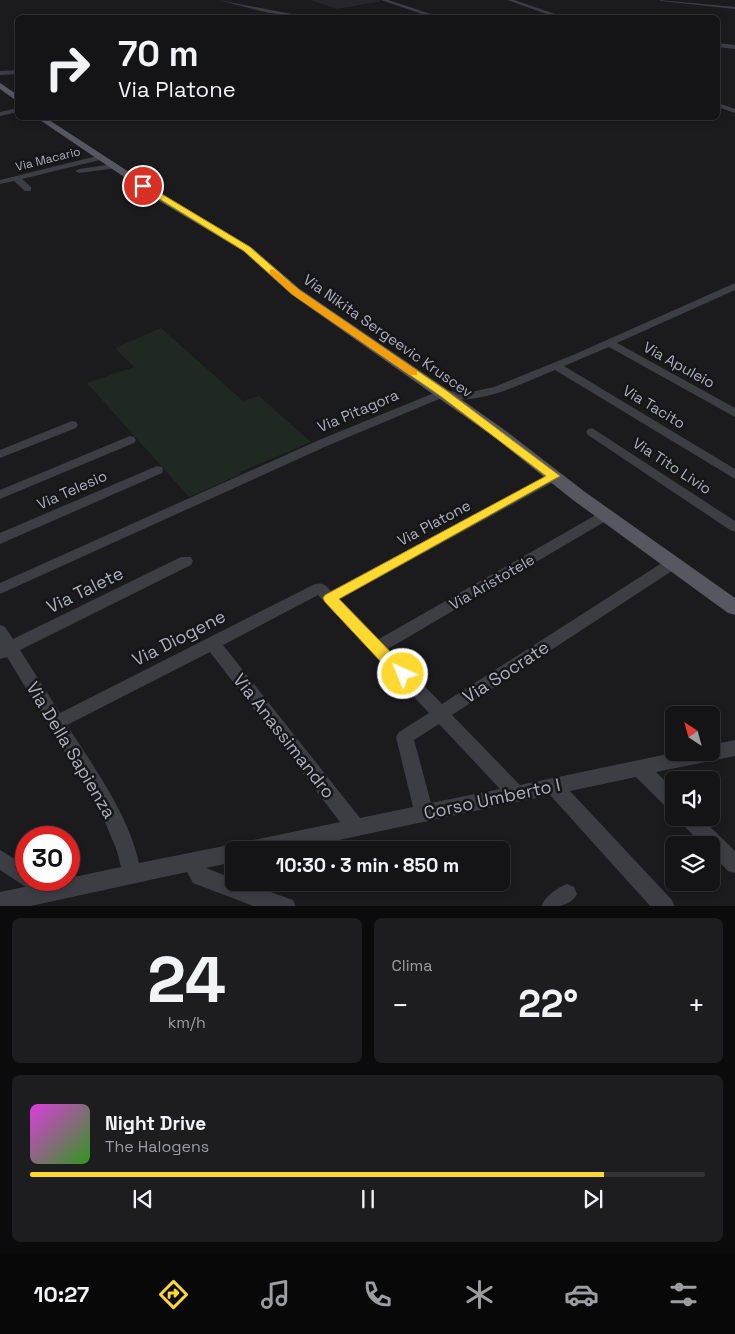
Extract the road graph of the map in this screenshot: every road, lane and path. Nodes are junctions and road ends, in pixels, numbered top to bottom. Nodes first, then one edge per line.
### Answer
1 (220, 0) edge
2 (383, 0) edge
3 (509, 0) edge
4 (661, 0) edge
5 (735, 8) edge
6 (290, 15) edge
7 (431, 15) edge
8 (556, 15) edge
9 (720, 44) edge
10 (735, 47) edge
11 (15, 72) edge
12 (0, 73) edge
13 (0, 85) edge
14 (15, 98) edge
15 (720, 106) edge
16 (15, 111) edge
17 (735, 111) edge
18 (0, 114) edge
19 (44, 120) edge
20 (101, 158) junction
21 (114, 166) junction
22 (59, 170) junction
23 (16, 178) junction
24 (0, 182) edge
25 (28, 189) dead end
26 (735, 286) edge
27 (608, 342) junction
28 (556, 366) junction
29 (443, 393) junction
30 (735, 413) edge
31 (72, 425) dead end
32 (592, 432) dead end
33 (130, 440) dead end
34 (0, 454) edge
35 (157, 470) dead end
36 (735, 475) edge
37 (554, 476) junction
38 (0, 494) edge
39 (606, 516) junction
40 (735, 526) edge
41 (0, 539) edge
42 (186, 560) dead end
43 (672, 563) junction
44 (0, 589) edge
45 (325, 593) junction
46 (735, 608) edge
47 (0, 631) edge
48 (212, 643) junction
49 (377, 648) junction
50 (5, 650) edge
51 (441, 714) junction
52 (56, 723) junction
53 (735, 748) edge
54 (639, 768) junction
55 (554, 786) junction
56 (516, 793) junction
57 (665, 793) edge
58 (424, 813) junction
59 (697, 826) edge
60 (356, 828) junction
61 (293, 841) edge
62 (225, 855) edge
63 (0, 859) edge
64 (192, 862) junction
65 (735, 864) edge
66 (15, 873) edge
67 (132, 874) junction
68 (80, 882) edge
69 (30, 891) edge
70 (567, 894) dead end
71 (0, 902) edge
72 (286, 906) edge
73 (551, 906) edge
74 (665, 906) edge

1 - 6 street
2 - 7 street
3 - 8 street
4 - 5 street
9 - 10 street
11 - 12 street
13 - 14 main road
15 - 17 street
16 - 18 street
19 - 20 main road, Via Nikita Sergeevic Kruscev
20 - 21 main road, Via Nikita Sergeevic Kruscev
20 - 22 street, Via Macario
21 - 22 street
21 - 29 main road, Via Nikita Sergeevic Kruscev
22 - 23 street, Via Macario
23 - 24 street, Via Macario
23 - 25 street
26 - 27 street, Via Pitagora
27 - 28 street, Via Pitagora
27 - 30 street, Via Apuleio
28 - 29 street, Via Pitagora
28 - 36 street, Via Tacito
29 - 37 main road, Via Nikita Sergeevic Kruscev
29 - 44 street, Via Pitagora
31 - 34 street
32 - 40 street, Via Tito Livio
33 - 38 street
35 - 41 street, Via Telesio
37 - 39 main road, Via Nikita Sergeevic Kruscev
37 - 45 street, Via Platone
39 - 43 main road, Via Nikita Sergeevic Kruscev
39 - 49 street, Via Aristotele
42 - 50 street, Via Talete
43 - 46 main road, Via Nikita Sergeevic Kruscev
43 - 51 street, Via Socrate
45 - 48 street, Via Diogene
45 - 49 street
47 - 50 street, Via Della Sapienza
48 - 52 street, Via Diogene
48 - 60 street, Via Anassimandro
49 - 51 street
50 - 52 street, Via Della Sapienza
51 - 56 street
51 - 58 street, Via Socrate
52 - 67 street, Via Della Sapienza
53 - 54 street, Corso Umberto I
54 - 55 street, Corso Umberto I
54 - 57 street
55 - 56 street, Corso Umberto I
55 - 74 street
56 - 58 street, Corso Umberto I
58 - 60 street, Corso Umberto I
59 - 65 street
60 - 61 street, Corso Umberto I
62 - 64 street
63 - 66 street
64 - 67 street
64 - 72 street
67 - 68 street
69 - 71 street
70 - 73 street

